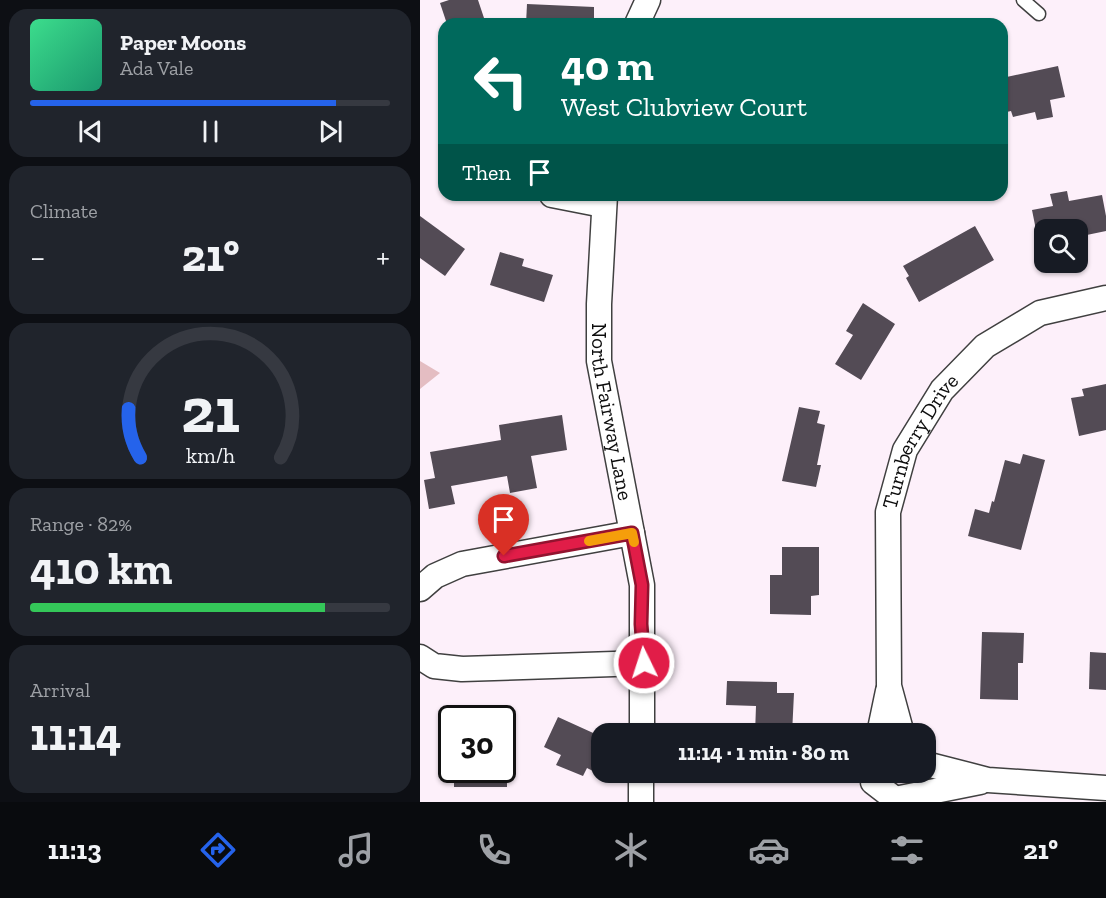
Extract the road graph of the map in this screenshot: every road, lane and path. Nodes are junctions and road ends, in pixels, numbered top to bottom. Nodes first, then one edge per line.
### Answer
1 (648, 0) edge
2 (1023, 0) edge
3 (1039, 14) dead end
4 (640, 18) edge
5 (604, 201) edge
6 (1106, 298) edge
7 (632, 533) junction
8 (420, 589) edge
9 (420, 657) edge
10 (644, 663) junction
11 (889, 686) junction
12 (642, 723) edge
13 (881, 723) edge
14 (899, 723) edge
15 (936, 767) edge
16 (988, 780) junction
17 (641, 783) edge
18 (874, 783) edge
19 (1106, 788) edge
20 (641, 802) edge

1 - 4 street
2 - 3 lane
5 - 7 street, North Fairway Lane
6 - 11 street, Turnberry Drive
7 - 8 street
7 - 10 street, North Fairway Lane
9 - 10 street
10 - 12 street, North Fairway Lane
11 - 13 street, Turnberry Drive
11 - 14 street, Turnberry Drive
15 - 16 street
16 - 18 street
16 - 19 street
17 - 20 street

